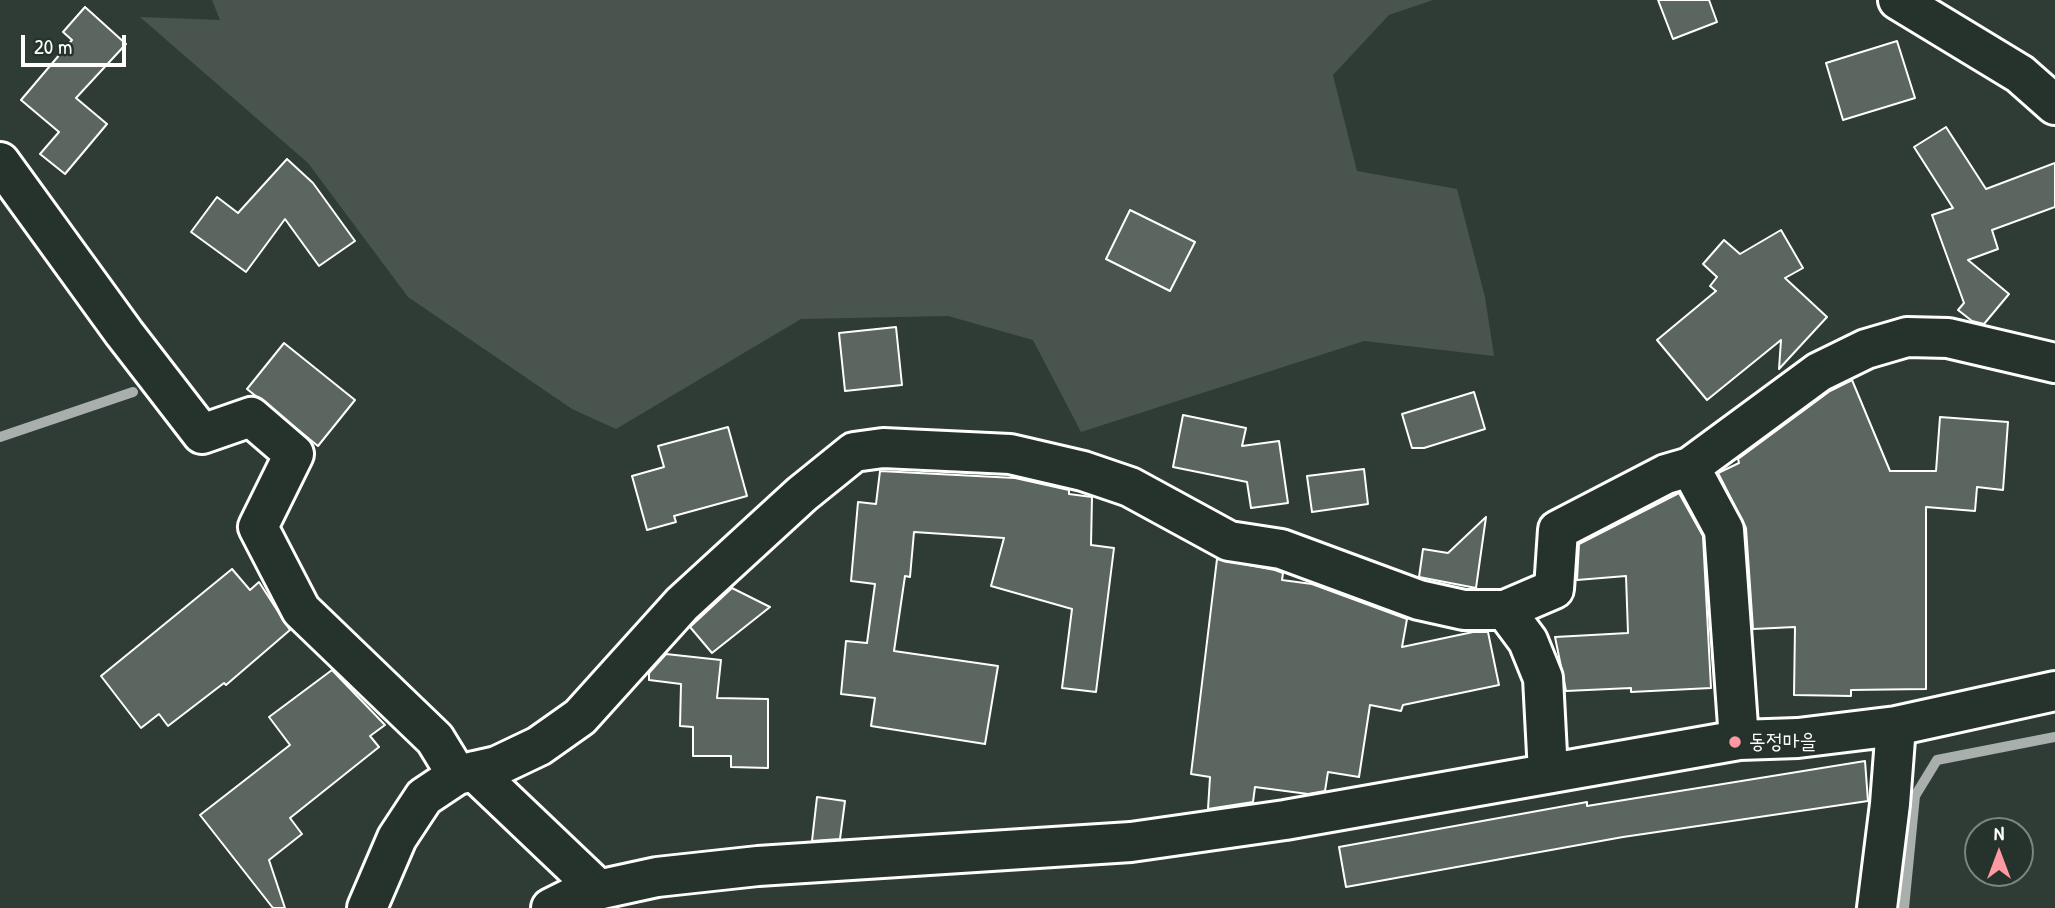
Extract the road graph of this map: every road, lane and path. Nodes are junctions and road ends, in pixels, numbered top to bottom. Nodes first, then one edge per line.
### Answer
1 (1898, 0) edge
2 (2055, 105) edge
3 (0, 162) edge
4 (2055, 363) edge
5 (1690, 467) junction
6 (1505, 610) junction
7 (2055, 691) edge
8 (1896, 726) junction
9 (1739, 740) junction
10 (465, 773) junction
11 (1548, 773) junction
12 (599, 890) junction
13 (367, 908) edge
14 (551, 908) edge
15 (1877, 908) edge

1 - 2 street
3 - 10 street
4 - 5 street
5 - 6 street
5 - 9 street
6 - 10 street
6 - 11 street
7 - 8 street
8 - 9 street
8 - 15 street
9 - 11 street
10 - 12 street
10 - 13 street
11 - 12 street
12 - 14 street

